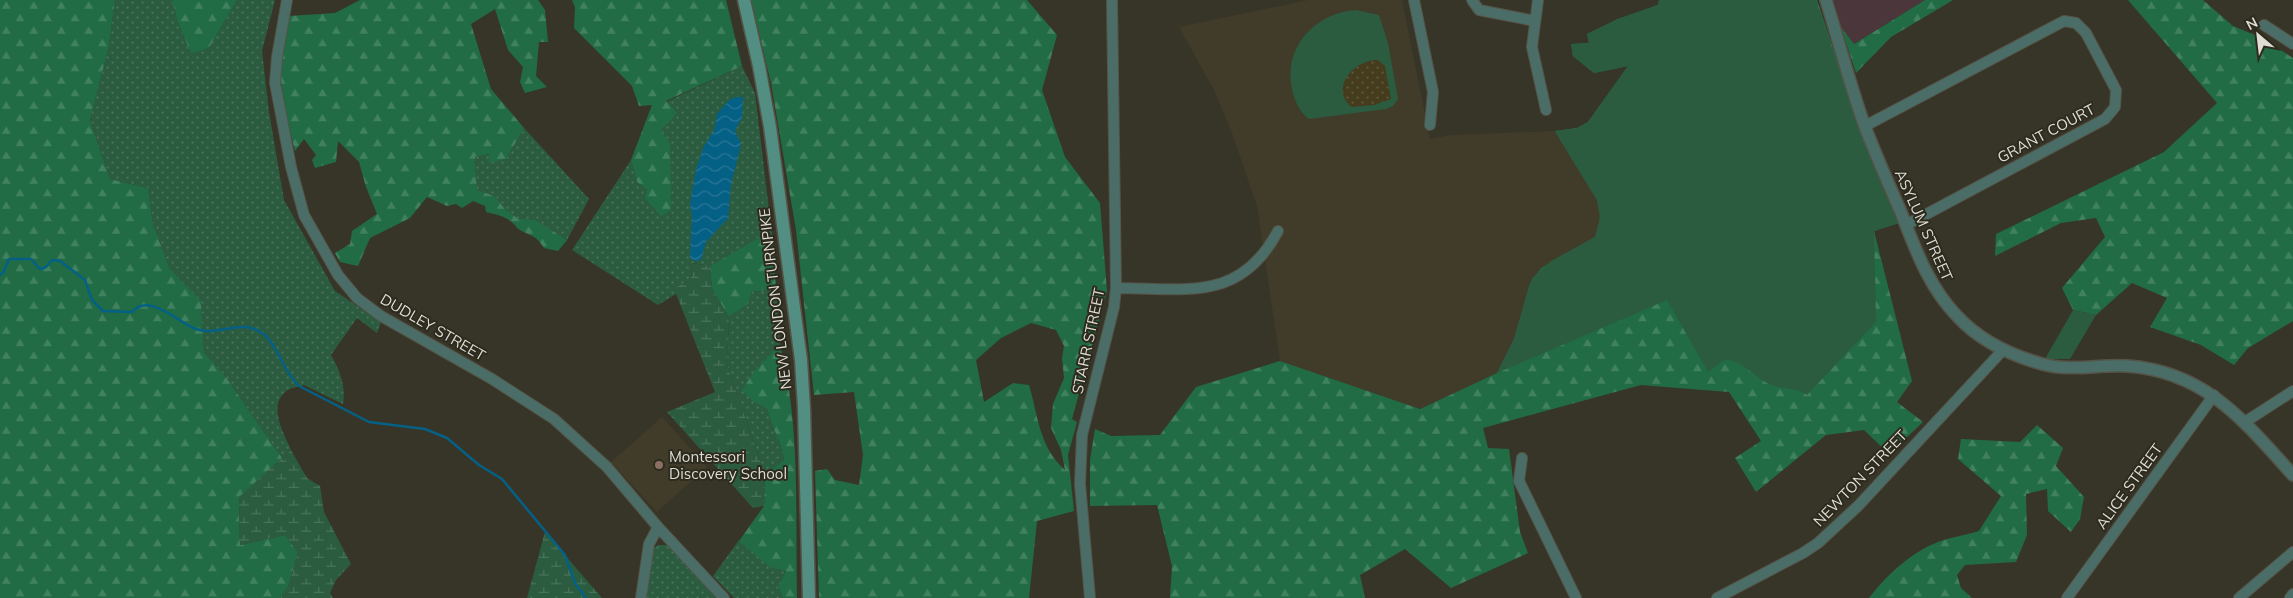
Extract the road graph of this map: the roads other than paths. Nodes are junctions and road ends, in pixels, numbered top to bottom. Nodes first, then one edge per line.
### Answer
1 (286, 0) edge
2 (744, 0) edge
3 (1112, 0) edge
4 (1414, 0) edge
5 (1472, 0) edge
6 (1538, 0) edge
7 (1826, 0) edge
8 (1535, 21) junction
9 (2264, 25) dead end
10 (2293, 44) edge
11 (1546, 110) dead end
12 (1430, 125) dead end
13 (1865, 126) junction
14 (1906, 225) junction
15 (1278, 231) dead end
16 (1116, 288) junction
17 (2003, 350) junction
18 (2293, 391) edge
19 (2214, 395) junction
20 (2245, 422) junction
21 (1522, 458) dead end
22 (2293, 475) edge
23 (658, 527) junction
24 (2293, 552) edge
25 (2293, 594) edge
26 (2070, 597) edge
27 (641, 598) edge
28 (724, 598) edge
29 (809, 598) edge
30 (1090, 598) edge
31 (1576, 598) edge
32 (1716, 598) edge
33 (2239, 598) edge
34 (2290, 598) edge

1 - 23 street, DUDLEY STREET
2 - 29 main road, NEW LONDON TURNPIKE
3 - 16 street, STARR STREET
4 - 12 street
5 - 8 street
6 - 8 street
7 - 13 street, ASYLUM STREET
8 - 11 street
9 - 10 street
13 - 14 street, ASYLUM STREET
13 - 14 street, GRANT COURT
14 - 17 street, ASYLUM STREET
15 - 16 street
16 - 30 street, STARR STREET
17 - 19 street, ASYLUM STREET
17 - 32 street, NEWTON STREET
18 - 20 street
19 - 20 street, ASYLUM STREET
19 - 26 street, ALICE STREET
20 - 22 street, ASYLUM STREET
21 - 31 street
23 - 27 street
23 - 28 street, DUDLEY STREET
24 - 33 street
25 - 34 street

